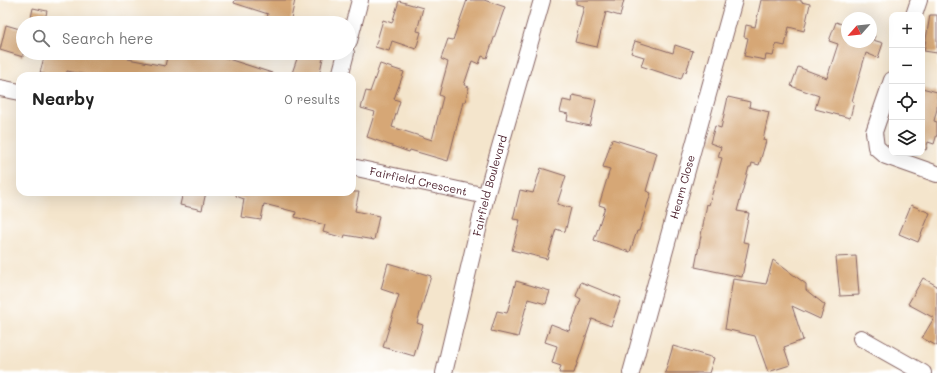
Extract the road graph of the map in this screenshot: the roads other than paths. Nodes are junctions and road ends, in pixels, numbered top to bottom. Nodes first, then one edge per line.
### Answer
1 (360, 0) edge
2 (542, 0) edge
3 (734, 0) edge
4 (919, 0) edge
5 (915, 12) edge
6 (356, 16) edge
7 (344, 60) edge
8 (341, 72) edge
9 (891, 84) edge
10 (0, 88) edge
11 (16, 91) edge
12 (356, 168) edge
13 (937, 174) edge
14 (486, 196) junction
15 (861, 338) dead end
16 (444, 373) edge
17 (631, 373) edge
18 (924, 373) edge

1 - 6 street
2 - 14 street, Fairfield Boulevard
3 - 17 street, Hearn Close
4 - 5 street
7 - 8 street
9 - 13 street
10 - 11 street
12 - 14 street, Fairfield Crescent
14 - 16 street, Fairfield Boulevard
15 - 18 street

